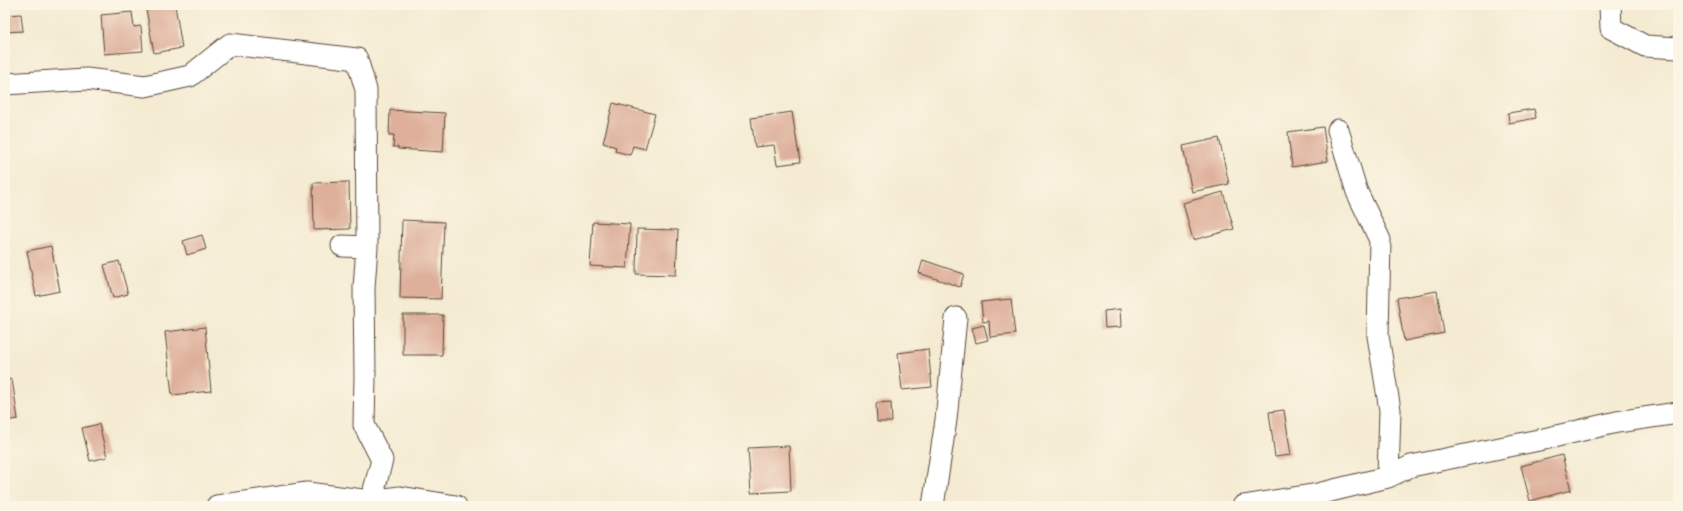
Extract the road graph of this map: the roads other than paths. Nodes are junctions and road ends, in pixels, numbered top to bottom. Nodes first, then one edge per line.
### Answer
1 (1610, 5) edge
2 (1678, 48) edge
3 (5, 84) edge
4 (1338, 130) dead end
5 (342, 246) dead end
6 (367, 247) junction
7 (956, 318) dead end
8 (1678, 413) edge
9 (1388, 477) junction
10 (371, 501) junction
11 (217, 506) edge
12 (456, 506) edge
13 (933, 506) edge
14 (1243, 506) edge

1 - 2 street
3 - 6 street
4 - 9 street
5 - 6 street
6 - 10 street
7 - 13 street
8 - 9 street
9 - 14 street
10 - 11 street
10 - 12 street

